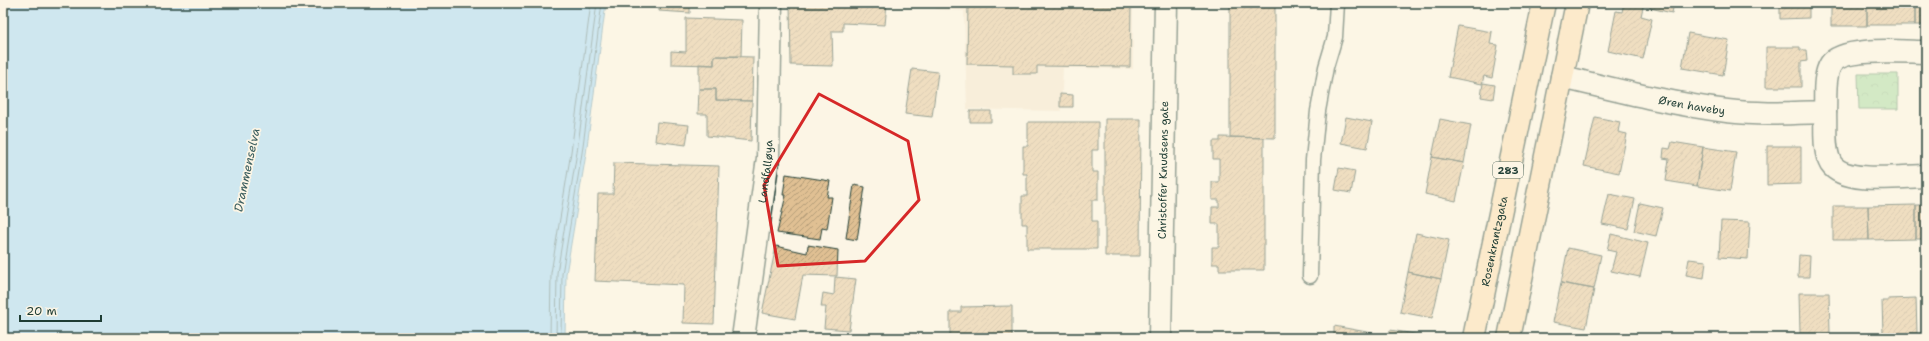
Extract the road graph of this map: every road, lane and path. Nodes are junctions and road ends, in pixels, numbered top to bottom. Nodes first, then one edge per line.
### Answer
1 (771, 3) edge
2 (1166, 3) edge
3 (1337, 3) edge
4 (1544, 3) edge
5 (1577, 3) edge
6 (1926, 52) edge
7 (1562, 77) junction
8 (1825, 112) junction
9 (1926, 176) edge
10 (1310, 276) dead end
11 (743, 338) edge
12 (1160, 338) edge
13 (1474, 338) edge
14 (1509, 338) edge

1 - 11 street, Landfalløya
2 - 12 street, Christoffer Knudsens gate
3 - 10 lane
4 - 13 main road, Rosenkrantzgata / 283
5 - 7 main road
6 - 8 street
7 - 8 street, Øren haveby
7 - 14 main road
8 - 9 street

